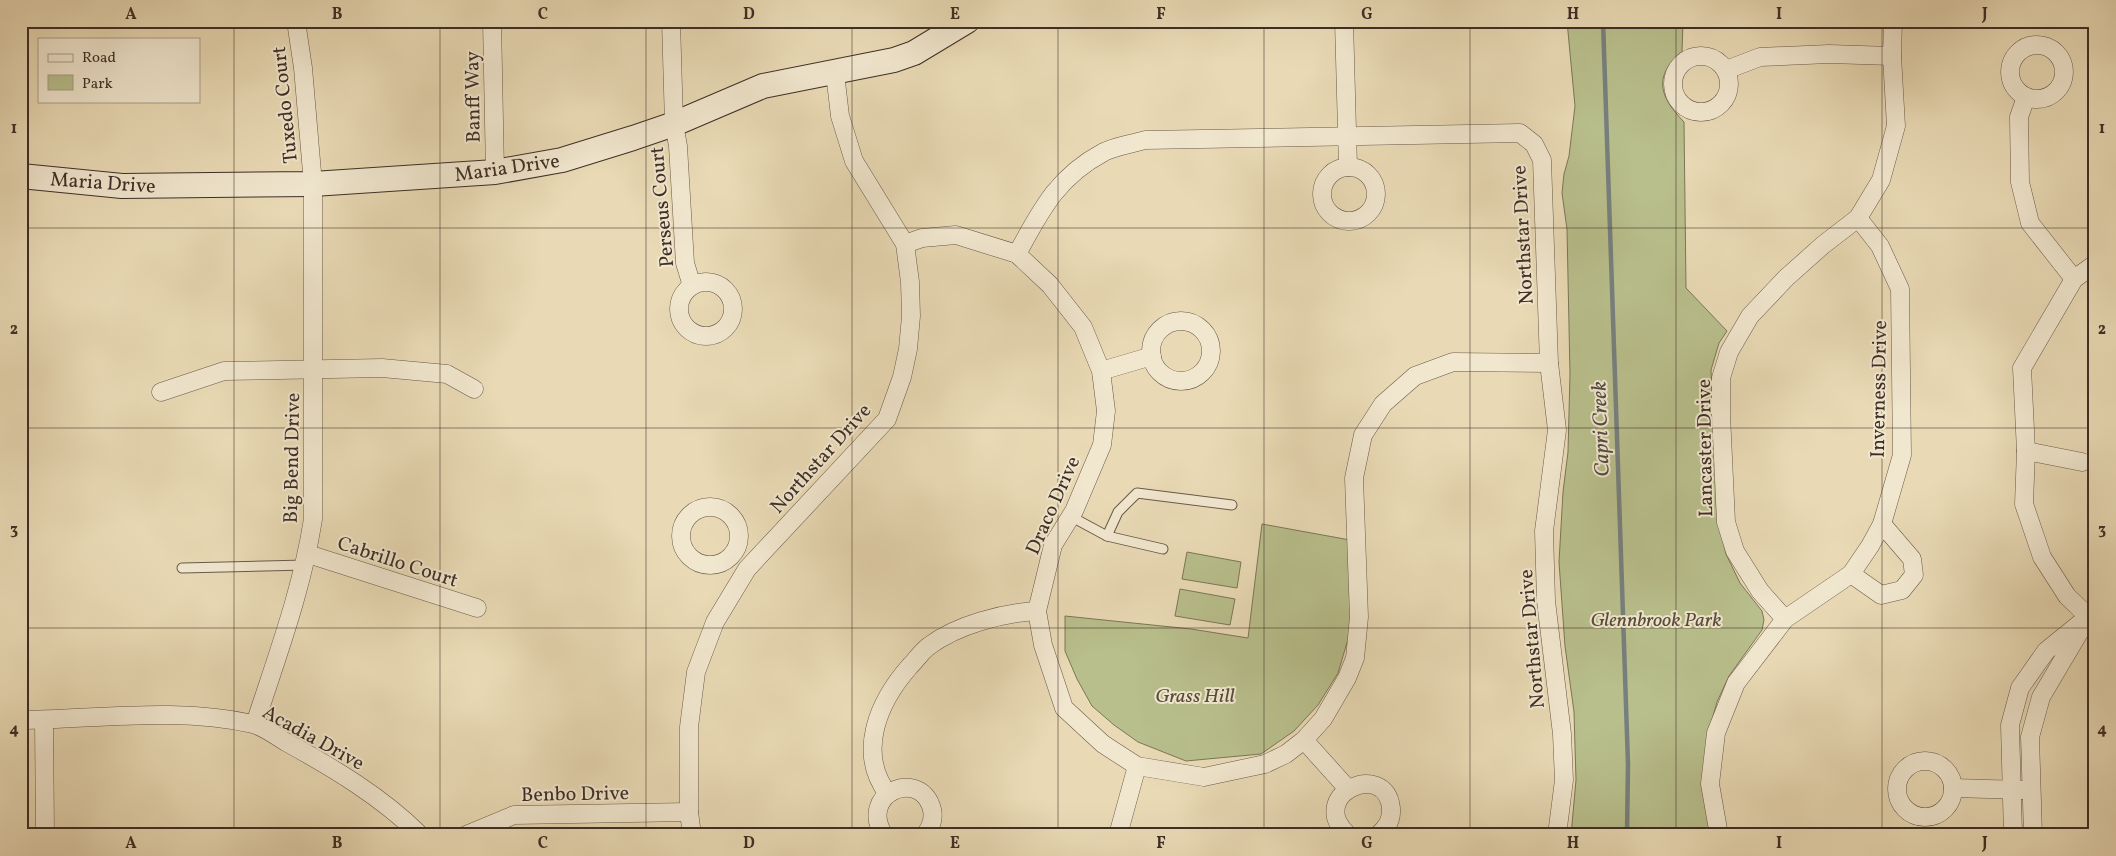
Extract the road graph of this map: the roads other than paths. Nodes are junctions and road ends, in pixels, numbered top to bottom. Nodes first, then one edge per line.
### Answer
1 (296, 21) edge
2 (492, 21) edge
3 (672, 21) edge
4 (967, 21) edge
5 (1344, 21) edge
6 (1893, 21) edge
7 (1892, 56) junction
8 (1726, 70) dead end
9 (835, 73) junction
10 (2026, 97) dead end
11 (674, 124) junction
12 (1347, 137) junction
13 (1348, 167) dead end
14 (495, 172) junction
15 (21, 176) edge
16 (313, 184) junction
17 (1858, 218) junction
18 (905, 244) junction
19 (1017, 254) junction
20 (2095, 264) edge
21 (2074, 279) junction
22 (692, 286) dead end
23 (1152, 356) dead end
24 (1549, 363) junction
25 (313, 369) junction
26 (1101, 370) junction
27 (474, 389) dead end
28 (161, 392) dead end
29 (2026, 451) junction
30 (2082, 462) dead end
31 (1232, 505) dead end
32 (1070, 516) junction
33 (1882, 524) junction
34 (1107, 536) junction
35 (1163, 550) dead end
36 (731, 555) dead end
37 (306, 560) junction
38 (182, 568) dead end
39 (747, 569) junction
40 (1852, 574) junction
41 (477, 608) dead end
42 (1037, 610) junction
43 (1785, 618) junction
44 (2091, 620) edge
45 (21, 720) edge
46 (44, 720) junction
47 (255, 724) junction
48 (1304, 740) junction
49 (1137, 766) junction
50 (1953, 788) dead end
51 (1348, 789) junction
52 (2012, 790) junction
53 (2032, 790) junction
54 (888, 794) junction
55 (689, 812) junction
56 (45, 835) edge
57 (420, 835) edge
58 (466, 835) edge
59 (692, 835) edge
60 (884, 835) edge
61 (926, 835) edge
62 (1118, 835) edge
63 (1348, 835) edge
64 (1378, 835) edge
65 (1557, 835) edge
66 (1718, 835) edge
67 (2013, 835) edge
68 (2033, 835) edge

1 - 16 street, Tuxedo Court
2 - 14 street, Banff Way
3 - 11 street, Perseus Court
4 - 9 street, Maria Drive
5 - 12 street
6 - 7 street, Lancaster Drive
7 - 8 street
7 - 17 street, Lancaster Drive
9 - 11 street, Maria Drive
9 - 18 street, Northstar Drive
10 - 21 street
11 - 14 street, Maria Drive
11 - 22 street, Perseus Court
12 - 13 street
12 - 19 street, Northstar Drive
12 - 24 street, Northstar Drive
14 - 16 street, Maria Drive
15 - 16 street, Maria Drive
16 - 25 street, Big Bend Drive
17 - 33 street, Inverness Drive
17 - 43 street, Lancaster Drive
18 - 19 street, Draco Drive
18 - 39 street, Northstar Drive
19 - 26 street, Draco Drive
20 - 21 street
21 - 29 street
23 - 26 street
24 - 48 street, Draco Drive
24 - 65 street, Northstar Drive
25 - 27 street
25 - 28 street
25 - 37 street, Big Bend Drive
26 - 32 street, Draco Drive
29 - 30 street
29 - 44 street
31 - 34 lane
32 - 34 lane
32 - 42 street, Draco Drive
33 - 40 street, Inverness Drive
33 - 40 street
34 - 35 lane
36 - 39 street
37 - 38 lane
37 - 41 street, Cabrillo Court
37 - 47 street, Big Bend Drive
39 - 55 street, Northstar Drive
40 - 43 street, Inverness Drive
42 - 49 street, Draco Drive
42 - 54 street
43 - 66 street, Inverness Drive
44 - 52 street
44 - 53 street
45 - 46 street, Acadia Drive
46 - 47 street, Acadia Drive
46 - 56 street
47 - 57 street, Acadia Drive
48 - 49 street, Draco Drive
48 - 51 street
49 - 62 street
50 - 52 street
51 - 63 street
51 - 64 street
52 - 53 street
52 - 67 street
53 - 68 street
54 - 60 street
54 - 61 street
55 - 58 street, Benbo Drive
55 - 59 street, Northstar Drive

